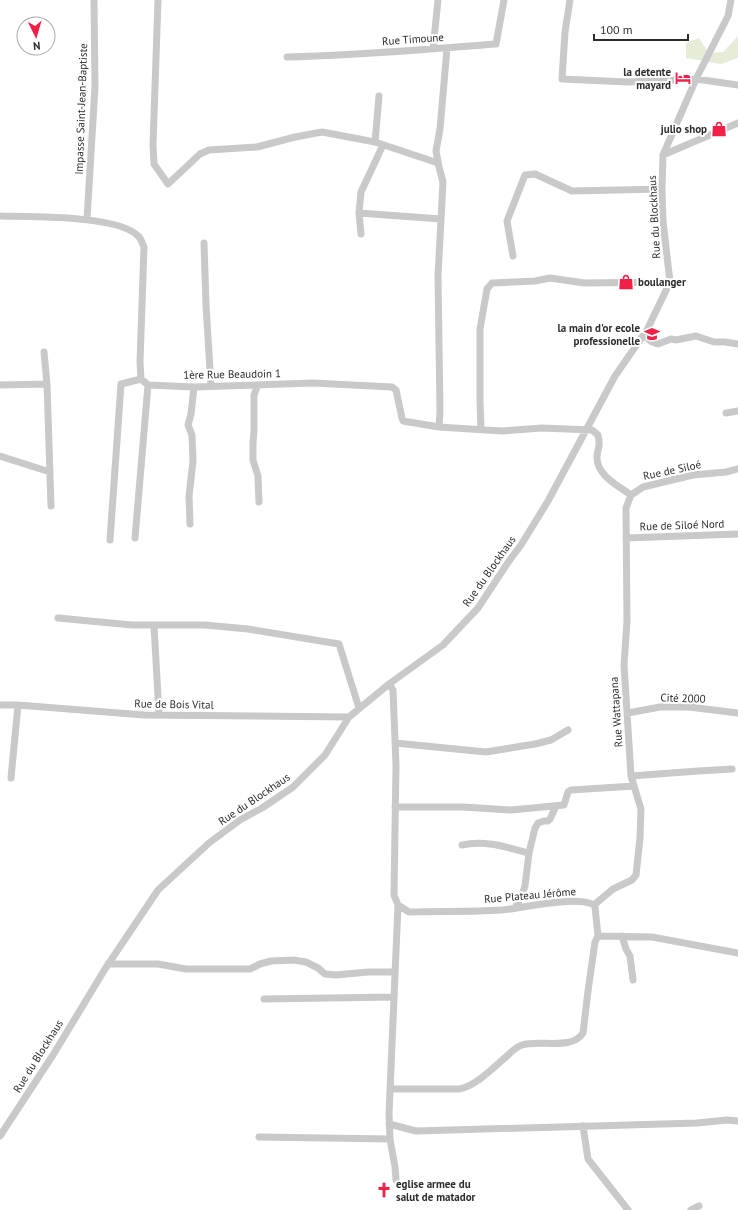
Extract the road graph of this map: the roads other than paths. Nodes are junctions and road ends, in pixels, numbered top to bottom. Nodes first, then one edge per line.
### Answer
1 (94, 0) edge
2 (158, 0) edge
3 (438, 0) edge
4 (504, 0) edge
5 (570, 0) edge
6 (731, 0) edge
7 (447, 48) junction
8 (433, 49) junction
9 (287, 57) dead end
10 (696, 79) junction
11 (738, 85) edge
12 (379, 96) dead end
13 (738, 123) edge
14 (375, 142) junction
15 (383, 145) junction
16 (663, 155) junction
17 (438, 163) junction
18 (662, 189) junction
19 (359, 213) junction
20 (0, 216) edge
21 (87, 219) junction
22 (441, 219) junction
23 (361, 234) dead end
24 (204, 243) dead end
25 (514, 256) dead end
26 (670, 282) junction
27 (644, 335) junction
28 (738, 344) edge
29 (44, 352) dead end
30 (141, 379) junction
31 (47, 384) junction
32 (148, 385) junction
33 (258, 385) junction
34 (0, 386) edge
35 (210, 386) junction
36 (194, 387) junction
37 (738, 411) edge
38 (726, 413) dead end
39 (438, 427) junction
40 (480, 429) junction
41 (585, 430) junction
42 (0, 456) edge
43 (738, 469) edge
44 (50, 472) junction
45 (631, 495) junction
46 (259, 502) dead end
47 (51, 506) dead end
48 (190, 524) dead end
49 (738, 534) edge
50 (135, 538) dead end
51 (626, 538) junction
52 (110, 540) dead end
53 (58, 618) dead end
54 (154, 625) junction
55 (389, 684) junction
56 (18, 704) junction
57 (0, 705) edge
58 (359, 708) junction
59 (628, 713) junction
60 (738, 713) edge
61 (159, 715) junction
62 (349, 717) junction
63 (568, 730) dead end
64 (395, 743) junction
65 (732, 770) dead end
66 (631, 776) junction
67 (11, 778) dead end
68 (634, 786) junction
69 (556, 806) junction
70 (395, 807) junction
71 (462, 845) dead end
72 (529, 853) junction
73 (398, 904) junction
74 (594, 905) junction
75 (515, 908) junction
76 (598, 936) junction
77 (622, 936) junction
78 (738, 953) edge
79 (108, 964) junction
80 (395, 972) junction
81 (633, 980) dead end
82 (394, 997) junction
83 (264, 998) dead end
84 (390, 1089) junction
85 (738, 1121) edge
86 (389, 1124) junction
87 (583, 1126) junction
88 (0, 1136) edge
89 (259, 1137) dead end
90 (390, 1139) junction
91 (396, 1180) dead end
92 (699, 1206) dead end
93 (628, 1210) edge
94 (691, 1210) edge

1 - 21 street, Impasse Saint-Jean-Baptiste
2 - 14 street
3 - 8 street
4 - 7 street, Rue Timoune
5 - 10 street
6 - 10 street, Rue du Blockhaus
7 - 8 street, Rue Timoune
7 - 17 street
8 - 9 street, Rue Timoune
10 - 11 street
10 - 16 street, Rue du Blockhaus
12 - 14 street
13 - 16 street
14 - 15 street
15 - 17 street
15 - 19 street
16 - 18 street, Rue du Blockhaus
17 - 22 street
18 - 25 street
18 - 26 street, Rue du Blockhaus
19 - 22 street
19 - 23 street
20 - 21 street
21 - 30 street
22 - 39 street
24 - 35 street
26 - 27 street, Rue du Blockhaus
26 - 40 street
27 - 28 street
27 - 41 street, Rue du Blockhaus
29 - 31 street
30 - 32 street
30 - 52 street
31 - 34 street
31 - 44 street
32 - 36 street, 1ère Rue Beaudoin 1
32 - 50 street
33 - 35 street, 1ère Rue Beaudoin 1
33 - 39 street, 1ère Rue Beaudoin 1
33 - 46 street
35 - 36 street, 1ère Rue Beaudoin 1
36 - 48 street
37 - 38 street
39 - 40 street, 1ère Rue Beaudoin 1
40 - 41 street, 1ère Rue Beaudoin 1
41 - 45 street
41 - 55 street, Rue du Blockhaus
42 - 44 street
43 - 45 street, Rue de Siloé
44 - 47 street
45 - 51 street, Rue Wattapana
49 - 51 street, Rue de Siloé Nord
51 - 59 street, Rue Wattapana
53 - 54 street
54 - 58 street
54 - 61 street
55 - 58 street, Rue du Blockhaus
55 - 64 street
56 - 57 street, Rue de Bois Vital
56 - 61 street, Rue de Bois Vital
56 - 67 street
58 - 62 street, Rue du Blockhaus
59 - 60 street, Cité 2000
59 - 66 street, Rue Wattapana
61 - 62 street, Rue de Bois Vital
62 - 79 street, Rue du Blockhaus
63 - 64 street
64 - 70 street
65 - 66 street
66 - 68 street, Rue Wattapana
68 - 69 street
68 - 74 street, Rue Wattapana
69 - 70 street
69 - 72 street
70 - 73 street
71 - 72 street
72 - 75 street
73 - 75 street, Rue Plateau Jérôme
73 - 80 street
74 - 75 street, Rue Plateau Jérôme
74 - 76 street
76 - 77 street
76 - 84 street
77 - 78 street
77 - 81 street
79 - 80 street
79 - 88 street, Rue du Blockhaus
80 - 82 street
82 - 83 street
82 - 84 street
84 - 86 street
85 - 87 street
86 - 87 street
86 - 90 street
87 - 93 street
89 - 90 street
90 - 91 street
92 - 94 street

